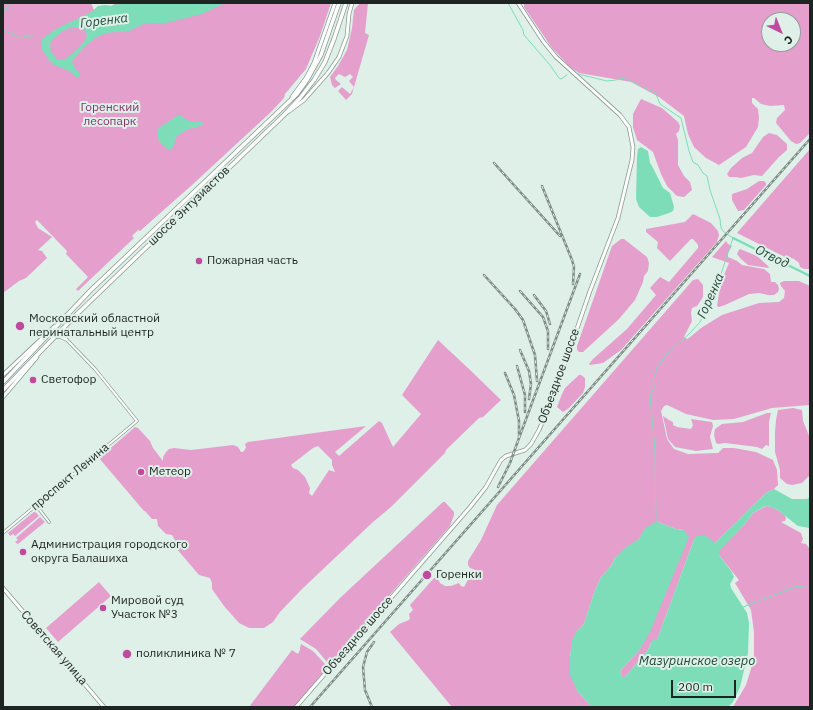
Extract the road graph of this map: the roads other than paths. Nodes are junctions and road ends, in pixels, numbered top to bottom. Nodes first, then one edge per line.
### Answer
1 (335, 3) edge
2 (339, 3) edge
3 (346, 3) edge
4 (352, 3) edge
5 (518, 3) edge
6 (287, 104) junction
7 (285, 114) junction
8 (56, 325) junction
9 (64, 327) junction
10 (54, 338) junction
11 (67, 340) junction
12 (45, 347) junction
13 (3, 375) edge
14 (3, 382) edge
15 (3, 390) edge
16 (3, 397) edge
17 (36, 505) junction
18 (49, 522) dead end
19 (3, 533) edge
20 (3, 588) edge
21 (104, 707) edge
22 (296, 707) edge

1 - 6 main road
2 - 6 highway, шоссе Энтузиастов
3 - 7 highway, шоссе Энтузиастов
4 - 7 main road
5 - 22 main road, Объездное шоссе
6 - 8 highway, шоссе Энтузиастов
7 - 9 highway, шоссе Энтузиастов
8 - 13 main road
8 - 14 highway, шоссе Энтузиастов
9 - 10 highway, шоссе Энтузиастов
9 - 11 street
10 - 11 street
10 - 12 highway, шоссе Энтузиастов
11 - 17 street, проспект Ленина
12 - 15 highway, шоссе Энтузиастов
12 - 16 main road
17 - 18 street
17 - 19 street, проспект Ленина
20 - 21 main road, Советская улица

